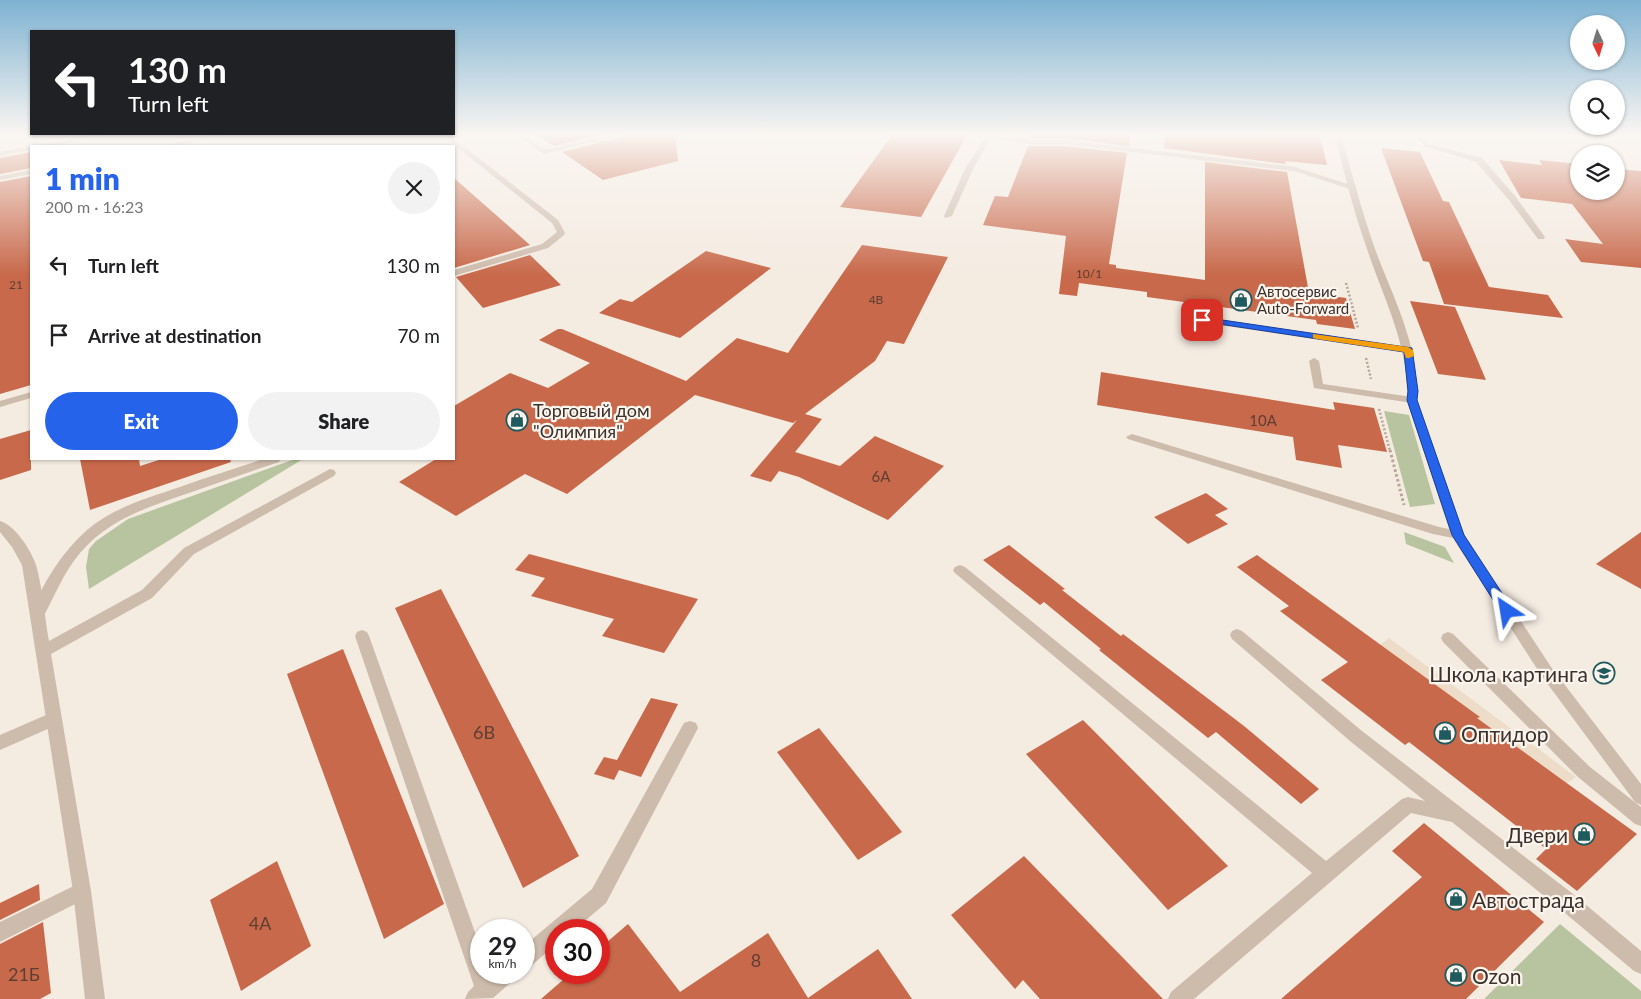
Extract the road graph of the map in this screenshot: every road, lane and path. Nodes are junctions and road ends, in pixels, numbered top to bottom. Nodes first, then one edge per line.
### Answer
1 (504, 182) edge
2 (963, 182) edge
3 (1336, 182) edge
4 (1351, 182) edge
5 (1498, 182) edge
6 (1353, 187) junction
7 (948, 216) dead end
8 (1541, 237) dead end
9 (455, 272) edge
10 (1202, 320) dead end
11 (1408, 350) junction
12 (1314, 361) dead end
13 (30, 395) edge
14 (1412, 400) junction
15 (0, 404) edge
16 (1132, 437) dead end
17 (272, 460) edge
18 (330, 473) dead end
19 (0, 525) edge
20 (1458, 535) junction
21 (960, 570) dead end
22 (37, 615) junction
23 (1237, 635) dead end
24 (362, 636) dead end
25 (1448, 638) dead end
26 (43, 652) junction
27 (53, 719) junction
28 (690, 728) dead end
29 (0, 743) edge
30 (1641, 797) edge
31 (1457, 815) junction
32 (1641, 818) edge
33 (1326, 873) junction
34 (82, 891) junction
35 (571, 919) edge
36 (0, 932) edge
37 (545, 941) edge
38 (535, 950) edge
39 (1641, 964) edge
40 (493, 984) edge
41 (480, 995) edge
42 (95, 999) edge
43 (1178, 999) edge

1 - 9 street
2 - 7 street
3 - 6 street
4 - 6 street
5 - 8 street
6 - 11 street
10 - 11 street
11 - 14 street
12 - 14 street
13 - 15 street
14 - 20 street
16 - 20 street
17 - 22 street
18 - 26 street
19 - 22 street
20 - 30 street
21 - 33 street
22 - 26 street
23 - 31 street
24 - 41 street
25 - 32 street
26 - 27 street
27 - 29 street
27 - 34 street
28 - 35 street
31 - 33 street
31 - 39 street
33 - 43 street
34 - 36 street
34 - 42 street
37 - 38 street
40 - 41 street

